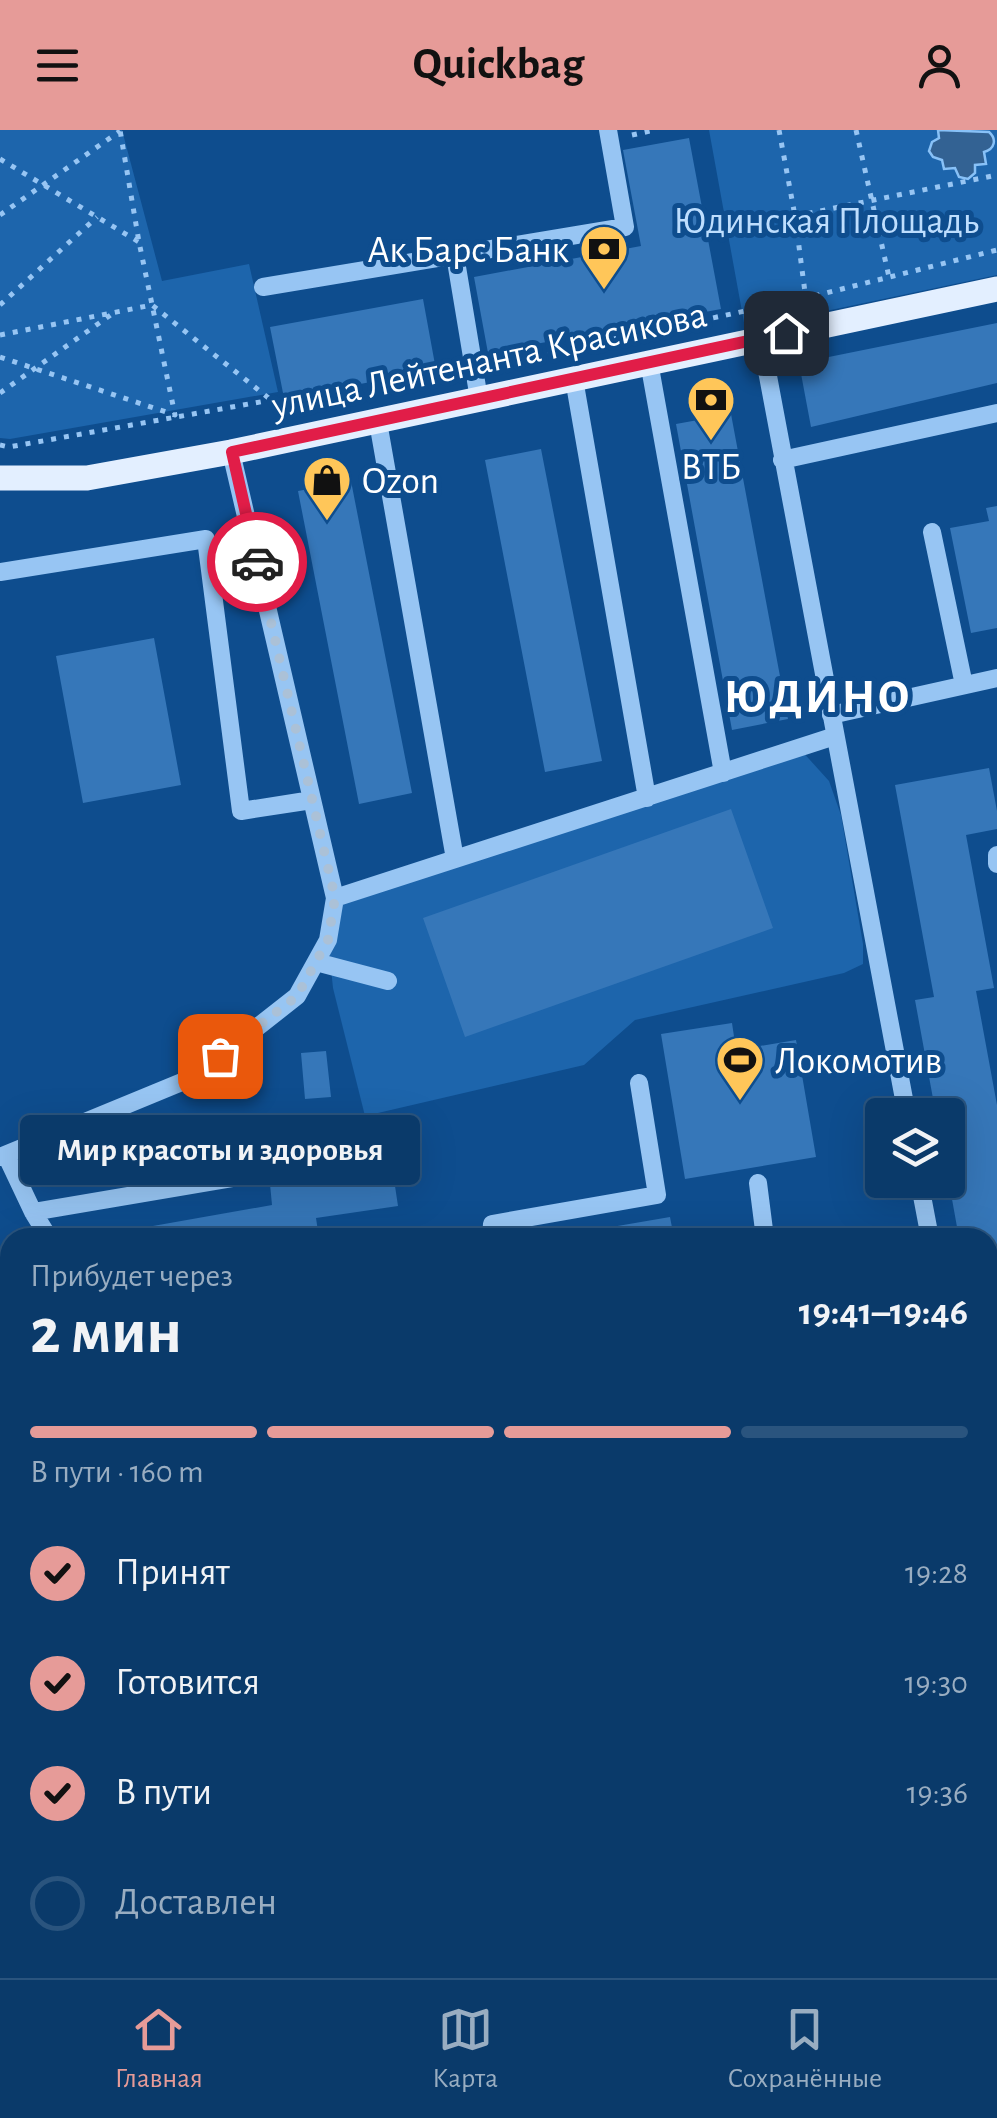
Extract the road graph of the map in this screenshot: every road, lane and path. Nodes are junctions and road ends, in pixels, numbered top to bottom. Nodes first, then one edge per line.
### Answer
1 (120, 130) edge
2 (608, 130) edge
3 (779, 130) edge
4 (856, 130) edge
5 (0, 159) edge
6 (997, 174) edge
7 (43, 185) junction
8 (871, 200) junction
9 (0, 216) edge
10 (795, 216) junction
11 (97, 217) junction
12 (139, 242) junction
13 (997, 250) edge
14 (455, 255) junction
15 (889, 277) junction
16 (263, 287) dead end
17 (997, 288) edge
18 (806, 298) junction
19 (0, 305) edge
20 (152, 305) junction
21 (114, 313) junction
22 (811, 328) junction
23 (0, 335) edge
24 (760, 339) junction
25 (0, 357) edge
26 (649, 362) junction
27 (35, 368) junction
28 (474, 369) junction
29 (574, 379) junction
30 (0, 393) edge
31 (480, 400) junction
32 (997, 413) edge
33 (175, 416) junction
34 (378, 422) junction
35 (0, 445) edge
36 (232, 452) junction
37 (782, 460) junction
38 (0, 478) edge
39 (932, 532) dead end
40 (0, 572) edge
41 (997, 678) edge
42 (964, 685) junction
43 (831, 715) junction
44 (835, 736) junction
45 (723, 773) junction
46 (647, 798) junction
47 (312, 800) junction
48 (997, 855) edge
49 (455, 860) junction
50 (997, 864) edge
51 (335, 898) junction
52 (316, 962) junction
53 (388, 982) dead end
54 (639, 1083) dead end
55 (904, 1098) edge
56 (3, 1156) edge
57 (251, 1176) dead end
58 (758, 1183) dead end
59 (922, 1198) edge
60 (34, 1212) junction
61 (43, 1228) edge
62 (492, 1228) edge
63 (764, 1228) edge
64 (928, 1228) edge

1 - 7 path
1 - 12 path
2 - 14 street
3 - 10 path
4 - 8 path
5 - 7 path
6 - 8 path
7 - 9 path
7 - 11 path
8 - 10 path
8 - 15 path
10 - 18 path
11 - 12 path
11 - 19 path
12 - 20 path
13 - 15 path
14 - 16 street
14 - 28 street
15 - 18 path
17 - 22 main road, улица Лейтенанта Красикова
18 - 22 path
18 - 28 path
20 - 21 path
20 - 33 path
20 - 33 path
21 - 23 path
21 - 27 path
22 - 24 main road, улица Лейтенанта Красикова
24 - 26 main road, улица Лейтенанта Красикова
24 - 37 street
25 - 27 path
26 - 29 main road, улица Лейтенанта Красикова
26 - 45 street
27 - 30 path
27 - 33 path
28 - 31 street
29 - 31 main road, улица Лейтенанта Красикова
29 - 46 street
31 - 34 main road, улица Лейтенанта Красикова
32 - 37 street
33 - 35 path
34 - 36 main road, улица Лейтенанта Красикова
34 - 49 street
36 - 38 main road, улица Лейтенанта Красикова
36 - 47 street
37 - 43 street
39 - 42 street
40 - 47 street
41 - 42 street
42 - 43 street
43 - 44 street
44 - 45 street
44 - 55 street
45 - 46 street
46 - 49 street
47 - 51 street
48 - 50 street
49 - 51 street
51 - 52 street
52 - 53 street
52 - 56 street
54 - 62 street
56 - 60 street
57 - 60 street
58 - 63 street
59 - 64 street
60 - 61 street

